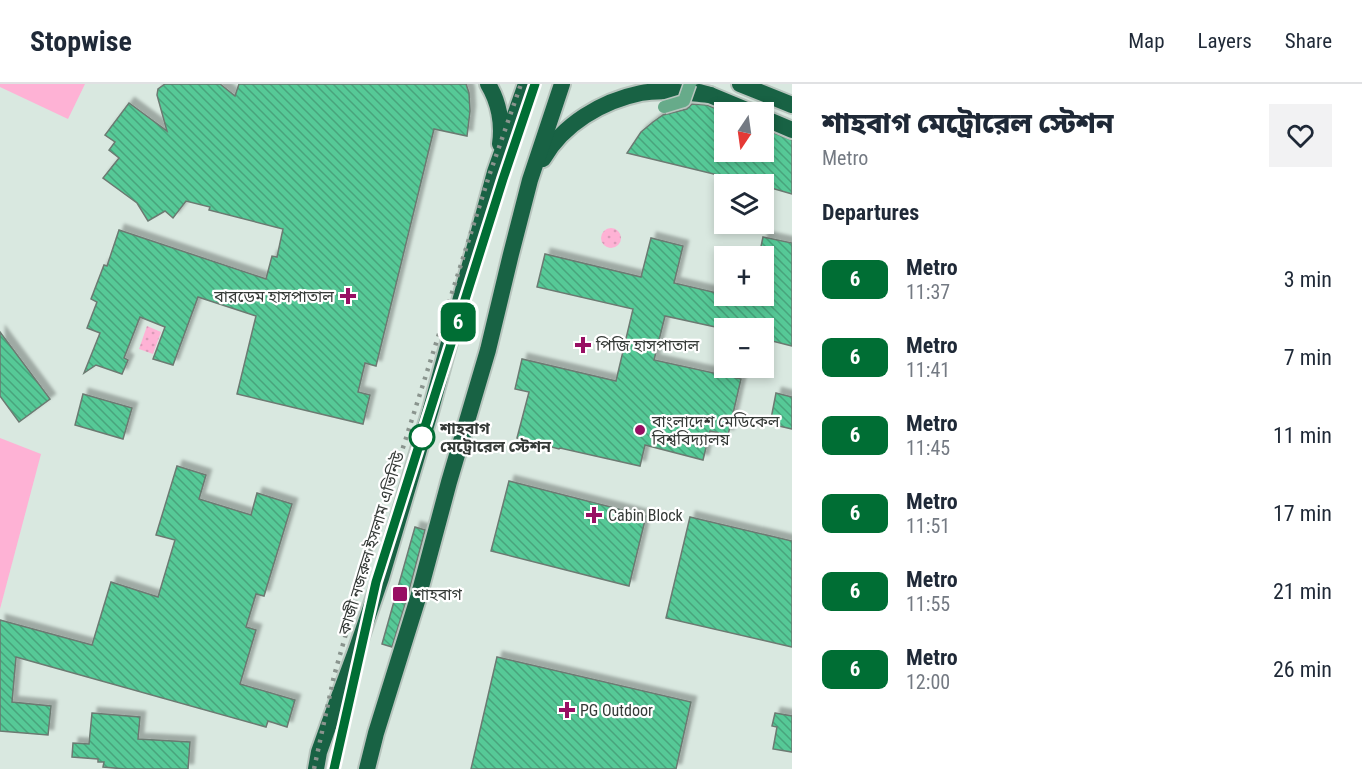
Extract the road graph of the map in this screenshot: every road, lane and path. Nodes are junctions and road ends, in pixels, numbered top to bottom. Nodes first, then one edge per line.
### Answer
1 (488, 84) edge
2 (526, 84) edge
3 (562, 84) edge
4 (666, 84) edge
5 (690, 84) edge
6 (740, 84) edge
7 (710, 95) junction
8 (727, 102) edge
9 (792, 105) edge
10 (664, 107) dead end
11 (774, 122) edge
12 (792, 130) edge
13 (495, 172) junction
14 (530, 180) junction
15 (316, 769) edge
16 (367, 769) edge

1 - 13 highway
2 - 13 highway, কাজী নজরুল ইসলাম এভিনিউ
3 - 14 highway
4 - 7 highway
5 - 10 street, bridge
6 - 9 highway
7 - 8 highway
7 - 14 highway
11 - 12 highway
13 - 15 highway, কাজী নজরুল ইসলাম এভিনিউ
14 - 16 highway

